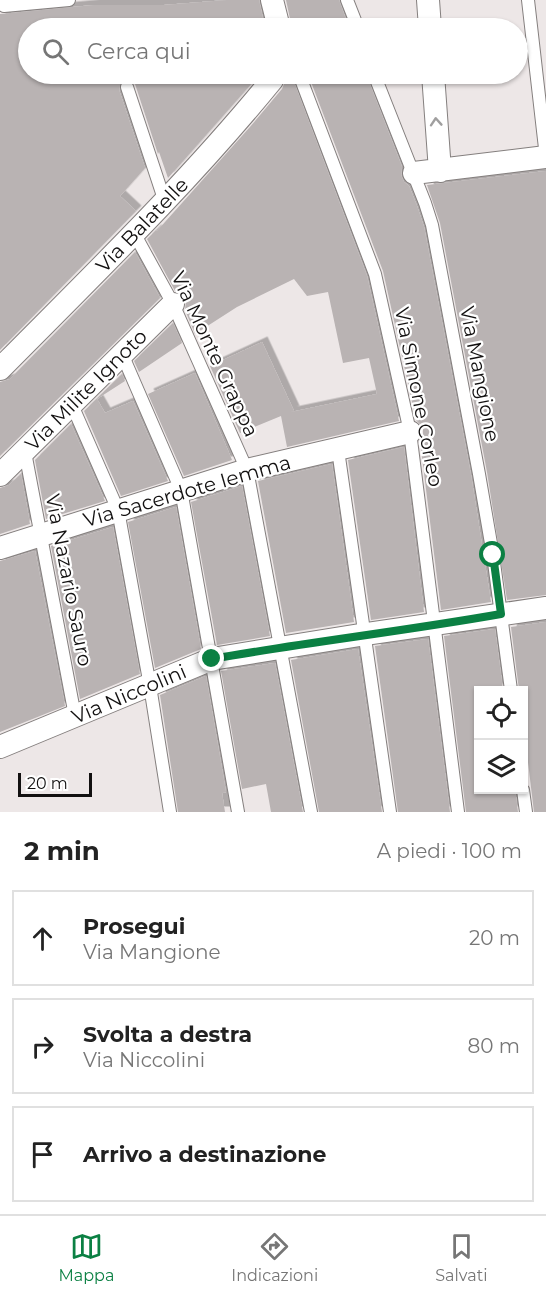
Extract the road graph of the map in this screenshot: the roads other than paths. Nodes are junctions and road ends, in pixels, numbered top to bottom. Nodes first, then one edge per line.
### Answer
1 (3, 0) edge
2 (69, 0) edge
3 (272, 0) edge
4 (347, 0) edge
5 (428, 0) edge
6 (528, 0) edge
7 (276, 18) edge
8 (353, 18) edge
9 (429, 18) edge
10 (269, 84) edge
11 (303, 84) edge
12 (378, 84) edge
13 (434, 84) edge
14 (127, 87) dead end
15 (546, 157) edge
16 (440, 171) junction
17 (414, 173) junction
18 (165, 202) junction
19 (134, 233) junction
20 (173, 304) junction
21 (123, 354) junction
22 (0, 369) edge
23 (72, 405) junction
24 (410, 432) junction
25 (338, 450) junction
26 (24, 452) junction
27 (248, 470) junction
28 (0, 476) edge
29 (181, 490) junction
30 (118, 510) junction
31 (40, 535) junction
32 (0, 548) edge
33 (546, 608) edge
34 (501, 614) junction
35 (435, 626) junction
36 (366, 634) junction
37 (280, 647) junction
38 (212, 659) junction
39 (150, 686) junction
40 (510, 686) edge
41 (75, 716) junction
42 (0, 747) edge
43 (524, 794) edge
44 (170, 812) edge
45 (238, 812) edge
46 (311, 812) edge
47 (390, 812) edge
48 (458, 812) edge
49 (526, 812) edge

1 - 2 lane
3 - 7 street
4 - 8 lane
5 - 9 street
6 - 15 lane
10 - 18 street, Via Balatelle
11 - 24 lane, Via Simone Corleo
12 - 17 lane, Via Mangione
16 -> 13 street
14 - 18 lane
15 - 16 street
16 - 17 street
17 - 34 lane, Via Mangione
18 - 19 street, Via Balatelle
19 - 20 lane, Via Monte Grappa
19 - 22 street, Via Balatelle
20 - 21 street, Via Milite Ignoto
20 - 27 lane, Via Monte Grappa
21 - 23 street, Via Milite Ignoto
21 - 29 lane
23 - 26 street, Via Milite Ignoto
23 - 30 lane
24 - 25 street, Via Sacerdote Iemma
24 - 35 lane, Via Simone Corleo
25 - 27 street, Via Sacerdote Iemma
25 - 36 lane
26 - 28 street, Via Milite Ignoto
26 - 31 lane, Via Nazario Sauro
27 - 29 street, Via Sacerdote Iemma
27 - 37 lane, Via Monte Grappa
29 - 30 street, Via Sacerdote Iemma
29 - 38 lane
30 - 31 street, Via Sacerdote Iemma
30 - 39 lane
31 - 32 street, Via Sacerdote Iemma
31 - 41 lane, Via Nazario Sauro
33 - 34 street, Via Niccolini
34 - 35 street, Via Niccolini
34 - 40 lane, Via Mangione
35 - 36 street, Via Niccolini
35 - 48 lane, Via Simone Corleo
36 - 37 street, Via Niccolini
36 - 47 lane
37 - 38 street, Via Niccolini
37 - 46 lane, Via Monte Grappa
38 - 39 street, Via Niccolini
38 - 45 lane
39 - 41 street, Via Niccolini
39 - 44 lane
41 - 42 street, Via Niccolini
43 - 49 lane

